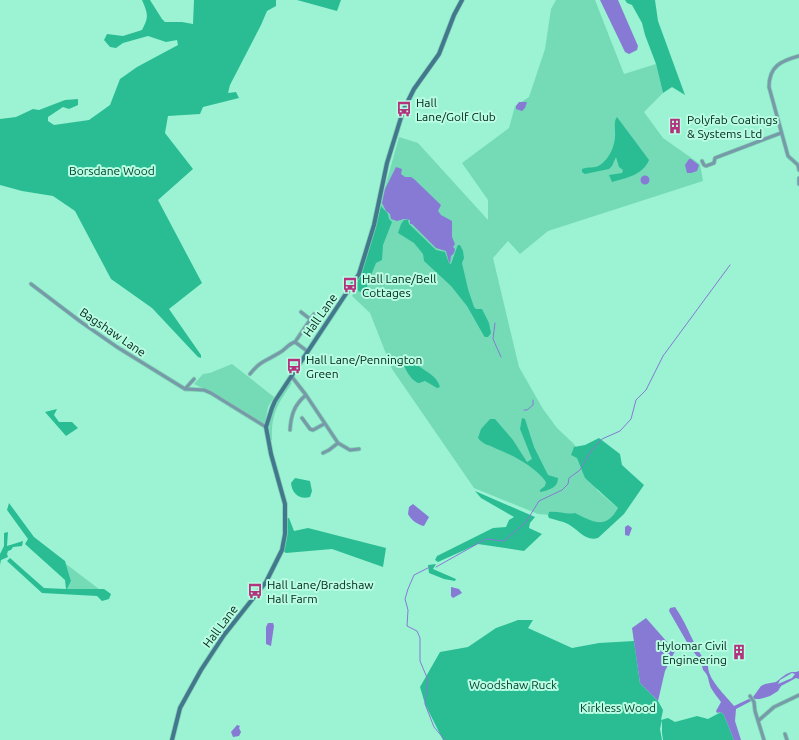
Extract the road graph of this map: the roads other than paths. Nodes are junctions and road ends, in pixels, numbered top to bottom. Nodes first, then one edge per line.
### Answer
1 (462, 0) edge
2 (799, 56) edge
3 (781, 134) junction
4 (702, 161) dead end
5 (799, 170) edge
6 (799, 178) edge
7 (799, 184) edge
8 (31, 284) dead end
9 (301, 312) dead end
10 (314, 314) dead end
11 (310, 319) junction
12 (295, 342) junction
13 (307, 351) junction
14 (250, 367) dead end
15 (254, 370) junction
16 (250, 374) dead end
17 (292, 377) junction
18 (194, 378) dead end
19 (187, 389) junction
20 (306, 395) junction
21 (302, 418) dead end
22 (324, 424) junction
23 (266, 427) junction
24 (290, 430) dead end
25 (338, 443) junction
26 (359, 450) dead end
27 (323, 452) dead end
28 (799, 695) edge
29 (750, 696) dead end
30 (758, 721) junction
31 (785, 734) dead end
32 (172, 740) edge
33 (764, 740) edge
34 (787, 740) edge

1 - 13 street, Hall Lane
2 - 3 street
3 - 4 street
3 - 5 street
6 - 7 street
8 - 19 street, Bagshaw Lane
9 - 11 street
10 - 11 street
11 - 12 street
12 - 13 street
12 - 15 street
13 - 17 street, Hall Lane
14 - 15 street
15 - 16 street
17 - 20 street
17 - 23 street, Hall Lane
18 - 19 street
19 - 23 street
20 - 22 street
20 - 24 street
21 - 22 street
22 - 25 street
23 - 32 street, Hall Lane
25 - 26 street
25 - 27 street
28 - 30 street
29 - 30 street
30 - 33 street
31 - 34 street

